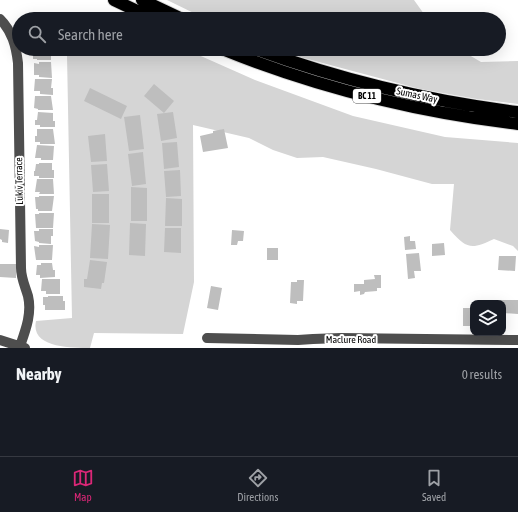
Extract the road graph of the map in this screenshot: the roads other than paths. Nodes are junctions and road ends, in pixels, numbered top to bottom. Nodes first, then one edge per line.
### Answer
1 (114, 0) edge
2 (142, 0) edge
3 (139, 12) edge
4 (167, 12) edge
5 (0, 19) edge
6 (12, 38) edge
7 (17, 56) edge
8 (241, 56) edge
9 (277, 56) edge
10 (518, 112) edge
11 (518, 124) edge
12 (207, 338) dead end
13 (0, 340) edge
14 (518, 340) edge
15 (341, 343) edge
16 (23, 347) edge

1 - 3 highway
2 - 4 highway
5 - 6 street, Lukiv Terrace
7 - 16 street, Lukiv Terrace
8 - 11 highway, Sumas Way / BC 11
9 - 10 highway, Sumas Way / BC 11
12 - 15 street, Maclure Road
13 - 16 street
14 - 15 street, Maclure Road

